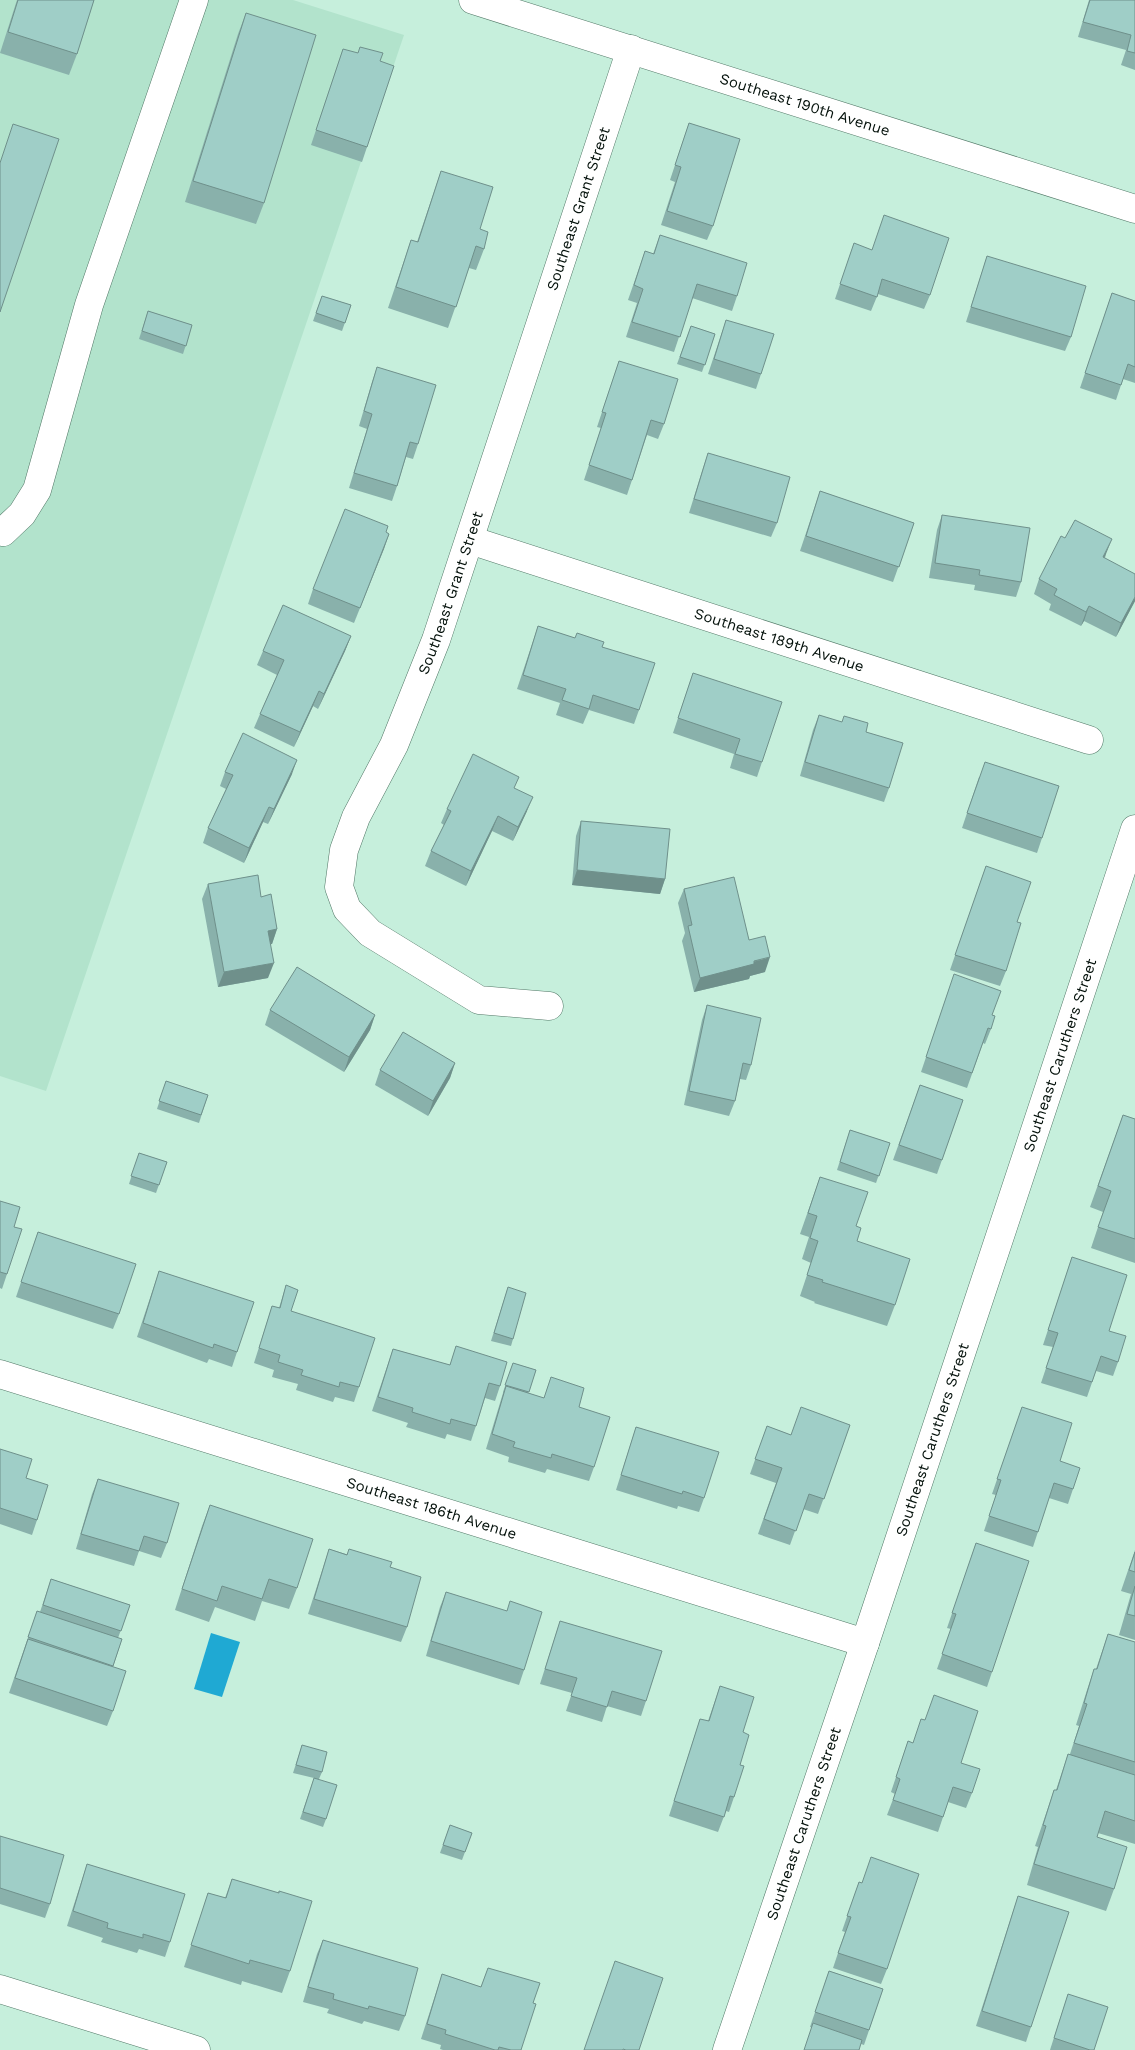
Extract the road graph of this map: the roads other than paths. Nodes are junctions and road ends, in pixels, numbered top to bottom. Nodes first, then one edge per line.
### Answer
1 (194, 0) edge
2 (474, 0) edge
3 (631, 49) junction
4 (1135, 209) edge
5 (0, 531) edge
6 (470, 540) junction
7 (1089, 740) dead end
8 (1135, 829) edge
9 (549, 1006) dead end
10 (0, 1374) edge
11 (865, 1642) junction
12 (0, 1989) edge
13 (196, 2050) edge
14 (727, 2050) edge

1 - 5 street
2 - 3 street, Southeast 190th Avenue
3 - 4 street, Southeast 190th Avenue
3 - 6 street, Southeast Grant Street
6 - 7 street, Southeast 189th Avenue
6 - 9 street, Southeast Grant Street
8 - 11 street, Southeast Caruthers Street
10 - 11 street, Southeast 186th Avenue
11 - 14 street, Southeast Caruthers Street
12 - 13 street

